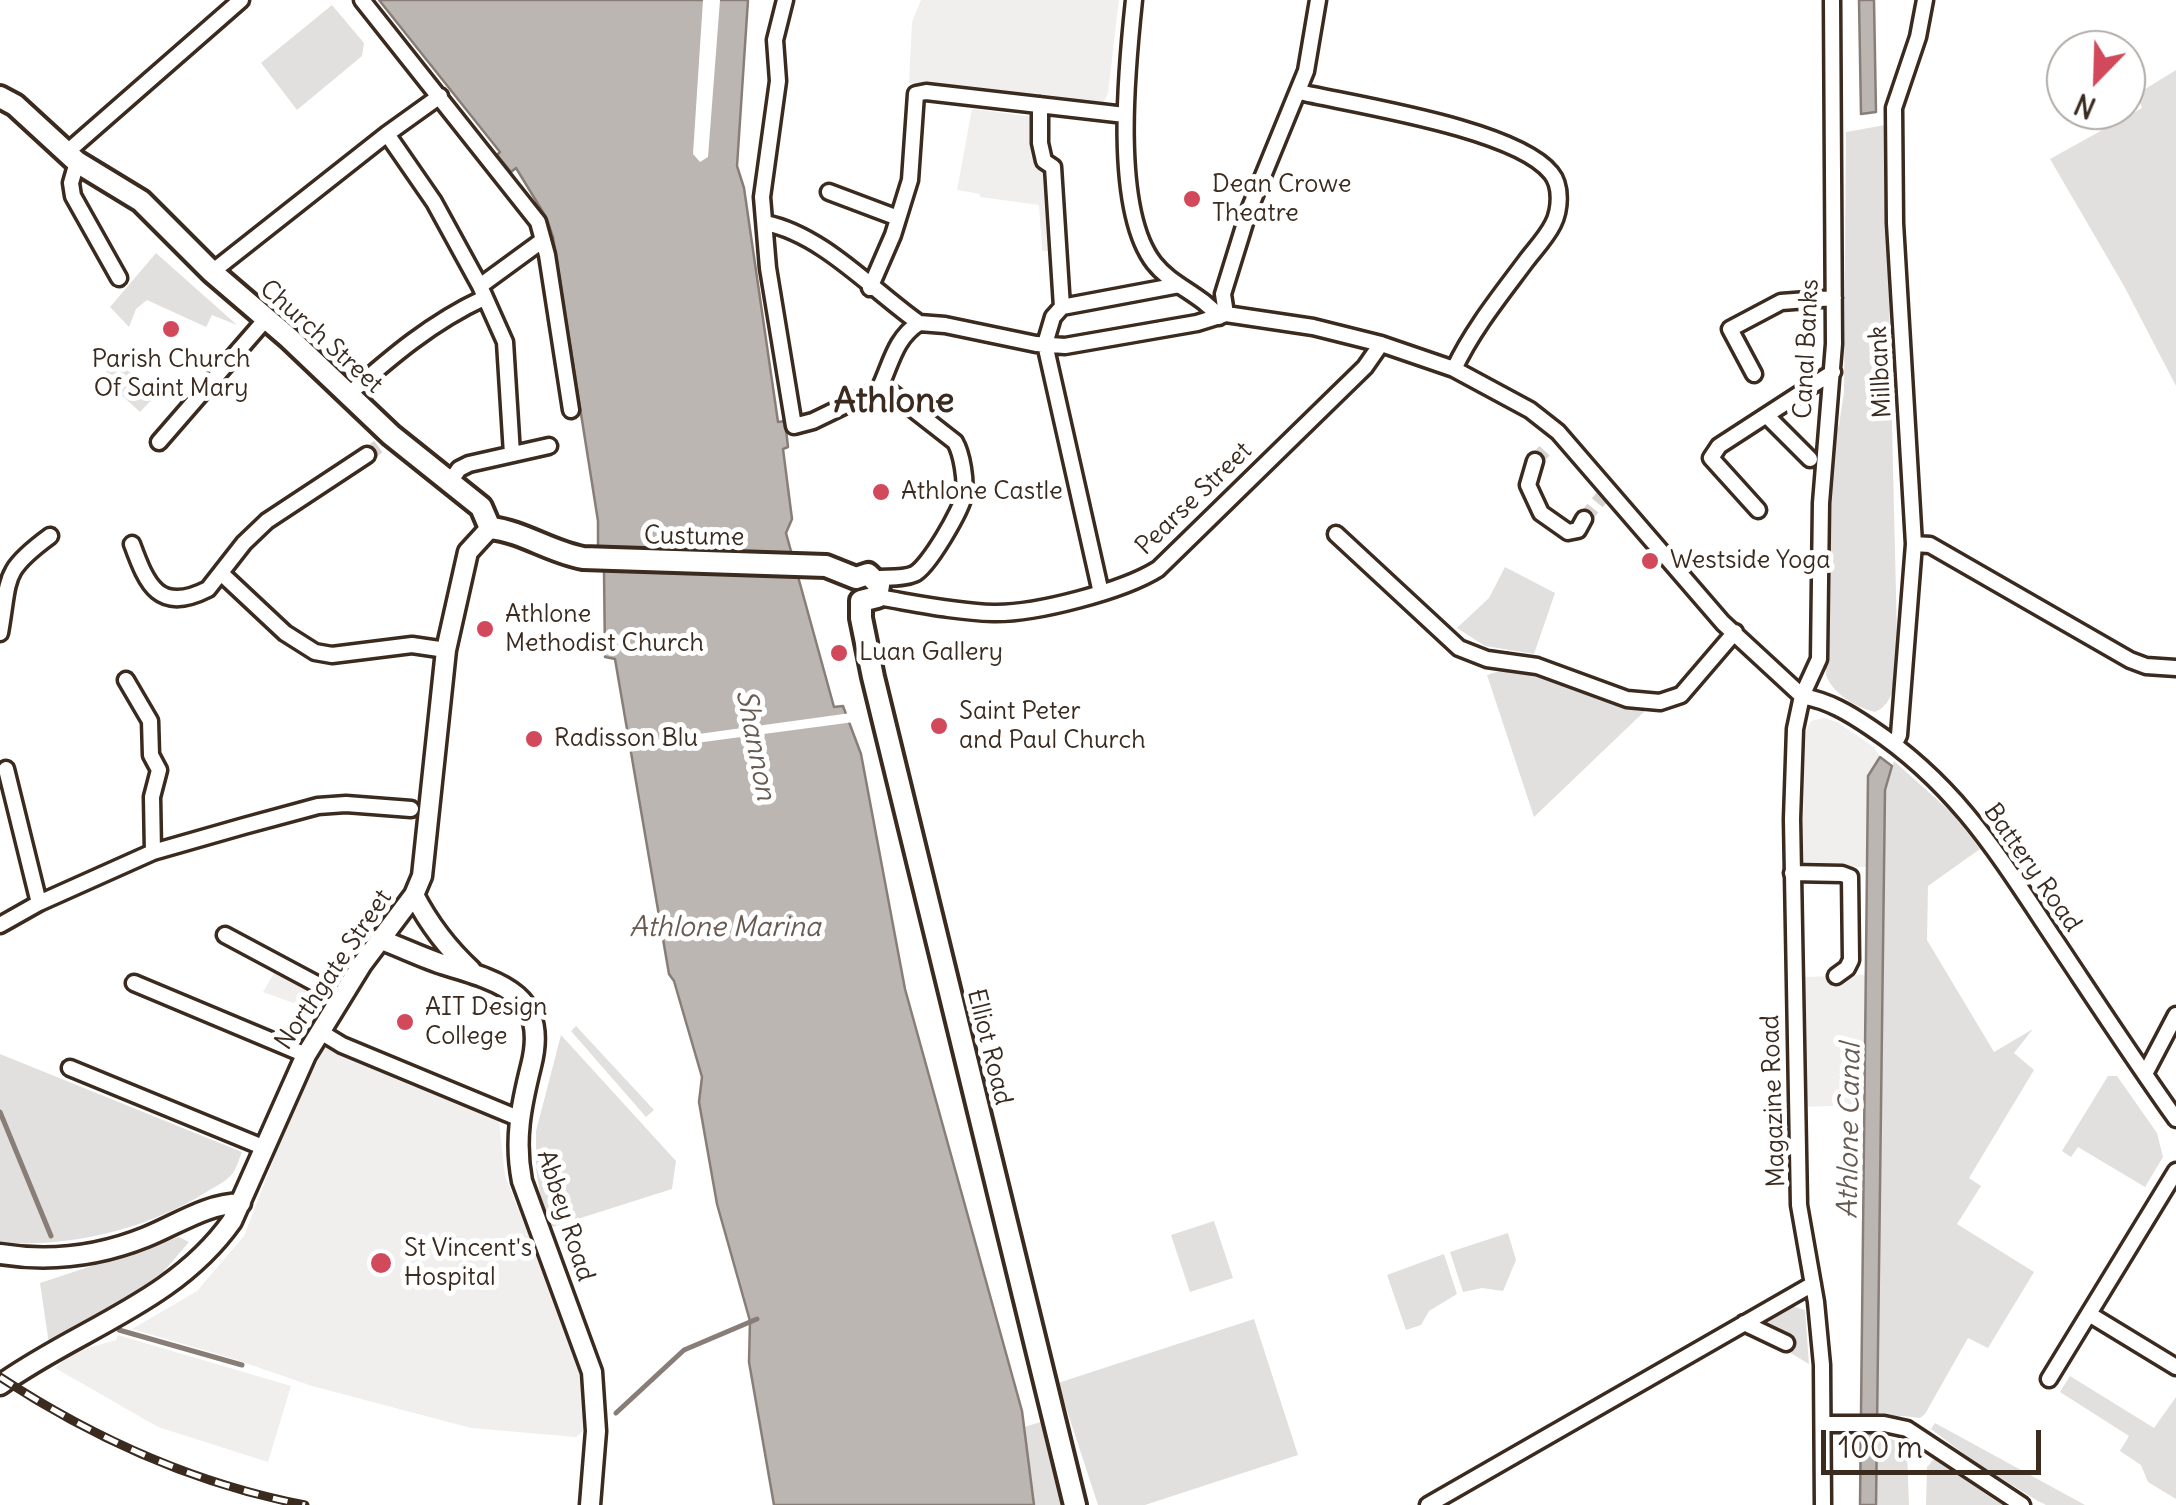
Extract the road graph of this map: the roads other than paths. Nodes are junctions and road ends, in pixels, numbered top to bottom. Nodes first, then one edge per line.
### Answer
1 (241, 0) edge
2 (362, 0) edge
3 (1134, 0) edge
4 (1318, 0) edge
5 (1832, 0) edge
6 (1925, 0) edge
7 (785, 2) edge
8 (1299, 92) junction
9 (440, 96) junction
10 (0, 97) edge
11 (1040, 105) junction
12 (1125, 114) junction
13 (387, 134) junction
14 (72, 157) junction
15 (828, 192) dead end
16 (898, 218) junction
17 (764, 223) junction
18 (544, 240) junction
19 (212, 272) junction
20 (119, 278) dead end
21 (1179, 285) junction
22 (870, 288) junction
23 (482, 292) junction
24 (1834, 298) junction
25 (1062, 307) junction
26 (1223, 315) junction
27 (266, 320) junction
28 (919, 324) junction
29 (1045, 344) junction
30 (1381, 344) junction
31 (1454, 369) junction
32 (1833, 372) junction
33 (1754, 374) dead end
34 (882, 385) junction
35 (348, 395) junction
36 (571, 410) dead end
37 (1767, 416) junction
38 (1561, 434) junction
39 (159, 442) dead end
40 (549, 446) dead end
41 (1549, 446) tunnel mouth
42 (512, 454) junction
43 (367, 455) tunnel mouth
44 (1810, 459) dead end
45 (1535, 461) dead end
46 (450, 482) junction
47 (1758, 510) dead end
48 (1584, 519) dead end
49 (490, 528) junction
50 (1336, 534) dead end
51 (50, 536) dead end
52 (132, 544) dead end
53 (1914, 544) junction
54 (222, 574) junction
55 (867, 588) junction
56 (1100, 593) junction
57 (1735, 632) junction
58 (0, 633) edge
59 (446, 650) junction
60 (2176, 668) edge
61 (126, 680) dead end
62 (1802, 696) junction
63 (1892, 741) junction
64 (6, 769) dead end
65 (411, 809) dead end
66 (154, 852) junction
67 (1792, 873) junction
68 (414, 895) junction
69 (39, 903) junction
70 (0, 925) edge
71 (225, 935) dead end
72 (380, 939) junction
73 (474, 972) junction
74 (1836, 976) dead end
75 (134, 984) dead end
76 (341, 996) junction
77 (2176, 1015) edge
78 (319, 1031) junction
79 (306, 1055) junction
80 (70, 1068) dead end
81 (2144, 1074) junction
82 (518, 1118) junction
83 (2176, 1118) edge
84 (265, 1148) junction
85 (2176, 1171) edge
86 (241, 1203) junction
87 (0, 1254) edge
88 (1813, 1284) junction
89 (2088, 1314) junction
90 (1744, 1323) junction
91 (1786, 1343) dead end
92 (2176, 1366) edge
93 (2049, 1380) dead end
94 (0, 1385) edge
95 (1824, 1424) junction
96 (590, 1505) edge
97 (1074, 1505) edge
98 (1428, 1505) edge
99 (1823, 1505) edge
100 (2022, 1505) edge

1 - 14 street
2 - 9 street
3 - 12 street
4 - 8 street
5 - 24 street, Canal Banks
6 - 53 street, Millbank
7 - 17 street
8 - 26 street
8 - 31 street
9 - 13 street
9 - 18 street
10 - 14 main road, Church Street
11 - 12 street
11 - 16 street
11 - 25 street
12 - 21 street
13 - 19 street
13 - 23 street
14 - 19 main road, Church Street
14 - 20 street
15 - 16 street
16 - 22 street
17 - 22 street
17 - 34 street
18 - 23 street
18 - 36 street
19 - 27 main road, Church Street
21 - 25 street
21 - 26 street
22 - 28 street
23 - 35 street
23 - 42 street
24 - 32 street, Canal Banks
24 - 33 street
25 - 29 street
26 - 29 street
26 - 30 street
27 - 35 main road, Church Street
27 - 39 street
28 - 29 street
28 - 34 street
29 - 56 street
30 - 31 street
30 - 56 street, Pearse Street
31 - 38 street
32 - 37 street
32 - 62 street, Canal Banks
34 - 55 street
35 - 46 main road, Church Street
37 - 44 street, Canal Banks
37 - 47 street
38 - 41 street
38 - 57 street
40 - 42 street
42 - 46 street
43 - 54 street
45 - 48 street
46 - 49 main road, Church Street
49 - 55 main road, Custume
49 - 59 street, Northgate Street
50 - 57 street
51 - 58 street
52 - 54 street
53 - 60 street
53 - 63 street, Millbank
54 - 59 street
55 - 56 street, Pearse Street
55 - 97 main road, Elliot Road
57 - 62 street
59 - 68 street, Northgate Street
61 - 66 street
62 - 63 street, Battery Road
62 - 67 street, Magazine Road
63 - 81 street, Battery Road
64 - 69 street
65 - 66 street
66 - 69 street
67 - 74 street
67 - 88 street, Magazine Road
68 - 72 street, Northgate Street
68 - 73 street, Abbey Road
69 - 70 street
71 - 76 street
72 - 73 street, Abbey Road
72 - 76 street, Northgate Street
73 - 82 street, Abbey Road
75 - 79 street
76 - 78 street, Northgate Street
77 - 81 street
78 - 79 street, Northgate Street
78 - 82 street
79 - 84 street, Northgate Street
80 - 84 street
81 - 83 street, Battery Road
82 - 96 street, Abbey Road
84 - 86 street, Northgate Street
85 - 89 street
86 - 87 street
86 - 94 street, Northgate Street
88 - 90 street
88 - 95 street, Magazine Road
89 - 92 street
89 - 93 street
90 - 91 street
90 - 98 street
95 - 99 street, Magazine Road
95 - 100 street

